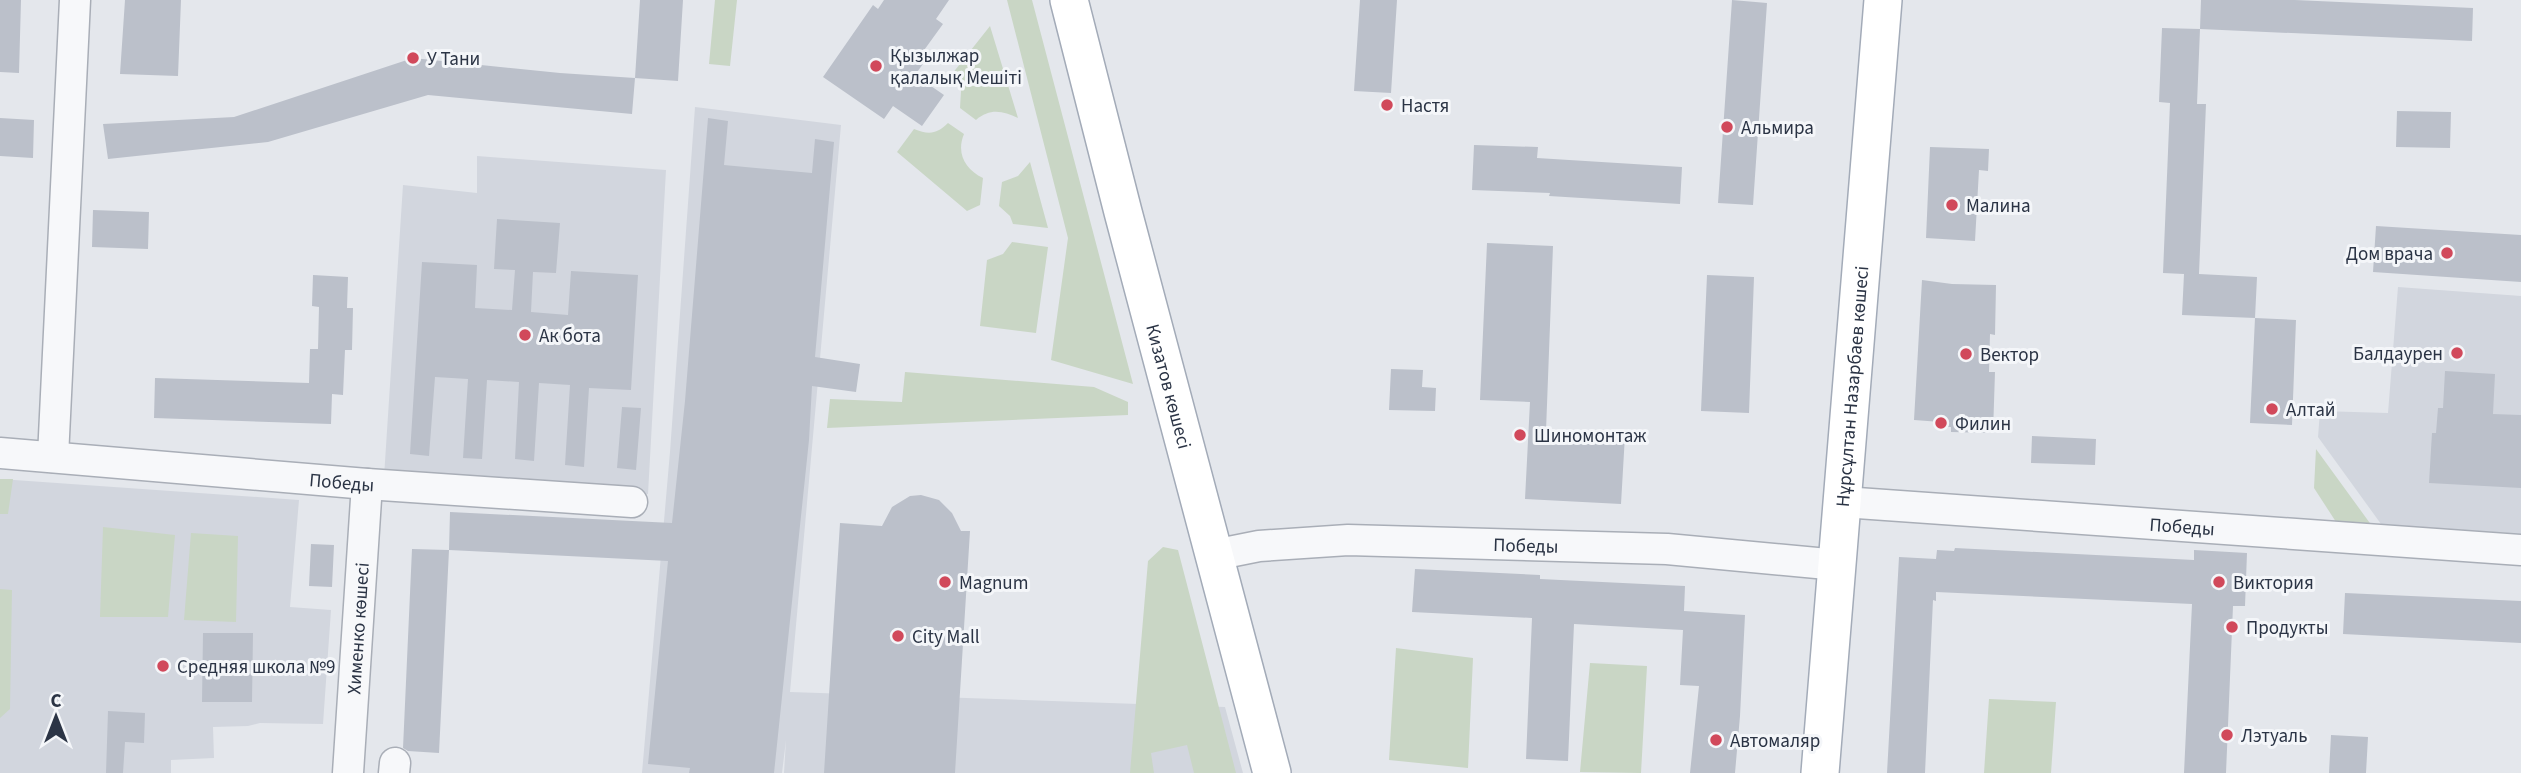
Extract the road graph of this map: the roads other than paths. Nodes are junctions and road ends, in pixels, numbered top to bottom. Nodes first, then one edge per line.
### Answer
1 (75, 0) edge
2 (1069, 0) edge
3 (1883, 0) edge
4 (0, 453) edge
5 (52, 457) junction
6 (367, 484) junction
7 (632, 502) dead end
8 (1843, 502) junction
9 (2521, 550) edge
10 (1214, 555) junction
11 (1838, 565) junction
12 (348, 773) edge
13 (1272, 773) edge
14 (1820, 773) edge

1 - 5 street
2 - 10 main road, Кизатов көшесі
3 - 8 main road, Нұрсұлтан Назарбаев көшесі
4 - 5 street, Победы
5 - 6 street, Победы
6 - 7 street, Победы
6 - 12 street, Хименко көшесі
8 - 9 street, Победы
8 - 11 main road, Нұрсұлтан Назарбаев көшесі
10 - 11 street, Победы
10 - 13 main road, Кизатов көшесі
11 - 14 main road, Нұрсұлтан Назарбаев көшесі

